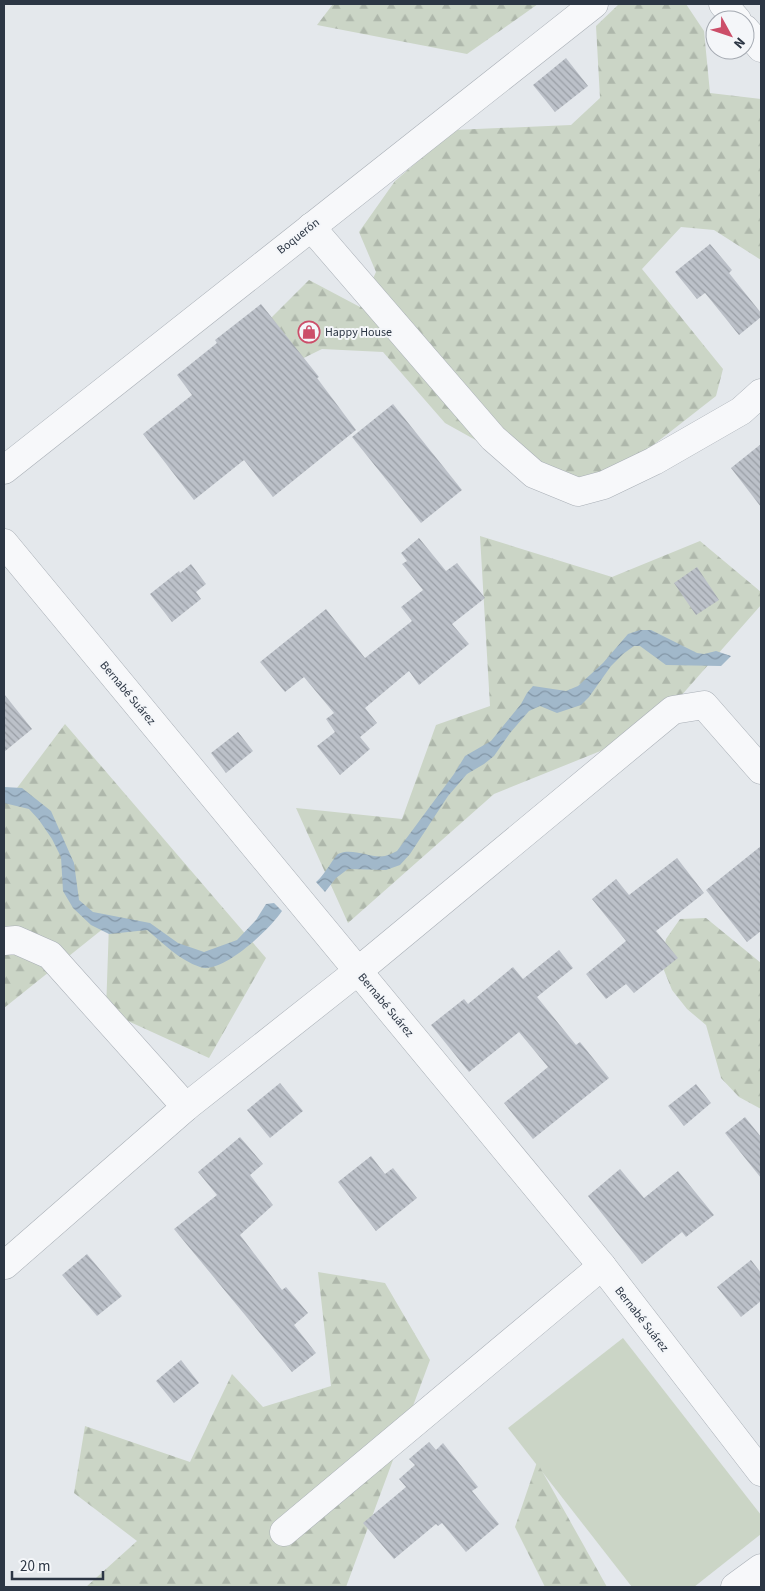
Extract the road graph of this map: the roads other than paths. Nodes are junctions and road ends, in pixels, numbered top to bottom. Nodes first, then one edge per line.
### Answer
1 (594, 4) edge
2 (311, 226) junction
3 (761, 393) edge
4 (4, 470) edge
5 (4, 543) edge
6 (761, 770) edge
7 (4, 941) edge
8 (358, 971) junction
9 (186, 1107) junction
10 (5, 1265) dead end
11 (602, 1266) junction
12 (761, 1472) edge
13 (284, 1532) dead end
14 (761, 1568) edge
15 (735, 1587) edge

1 - 2 street, Boquerón
2 - 3 street
2 - 4 street, Boquerón
5 - 8 street, Bernabé Suárez
6 - 8 street
7 - 9 street
8 - 9 street
8 - 11 street, Bernabé Suárez
9 - 10 street
11 - 12 street, Bernabé Suárez
11 - 13 street
14 - 15 street

